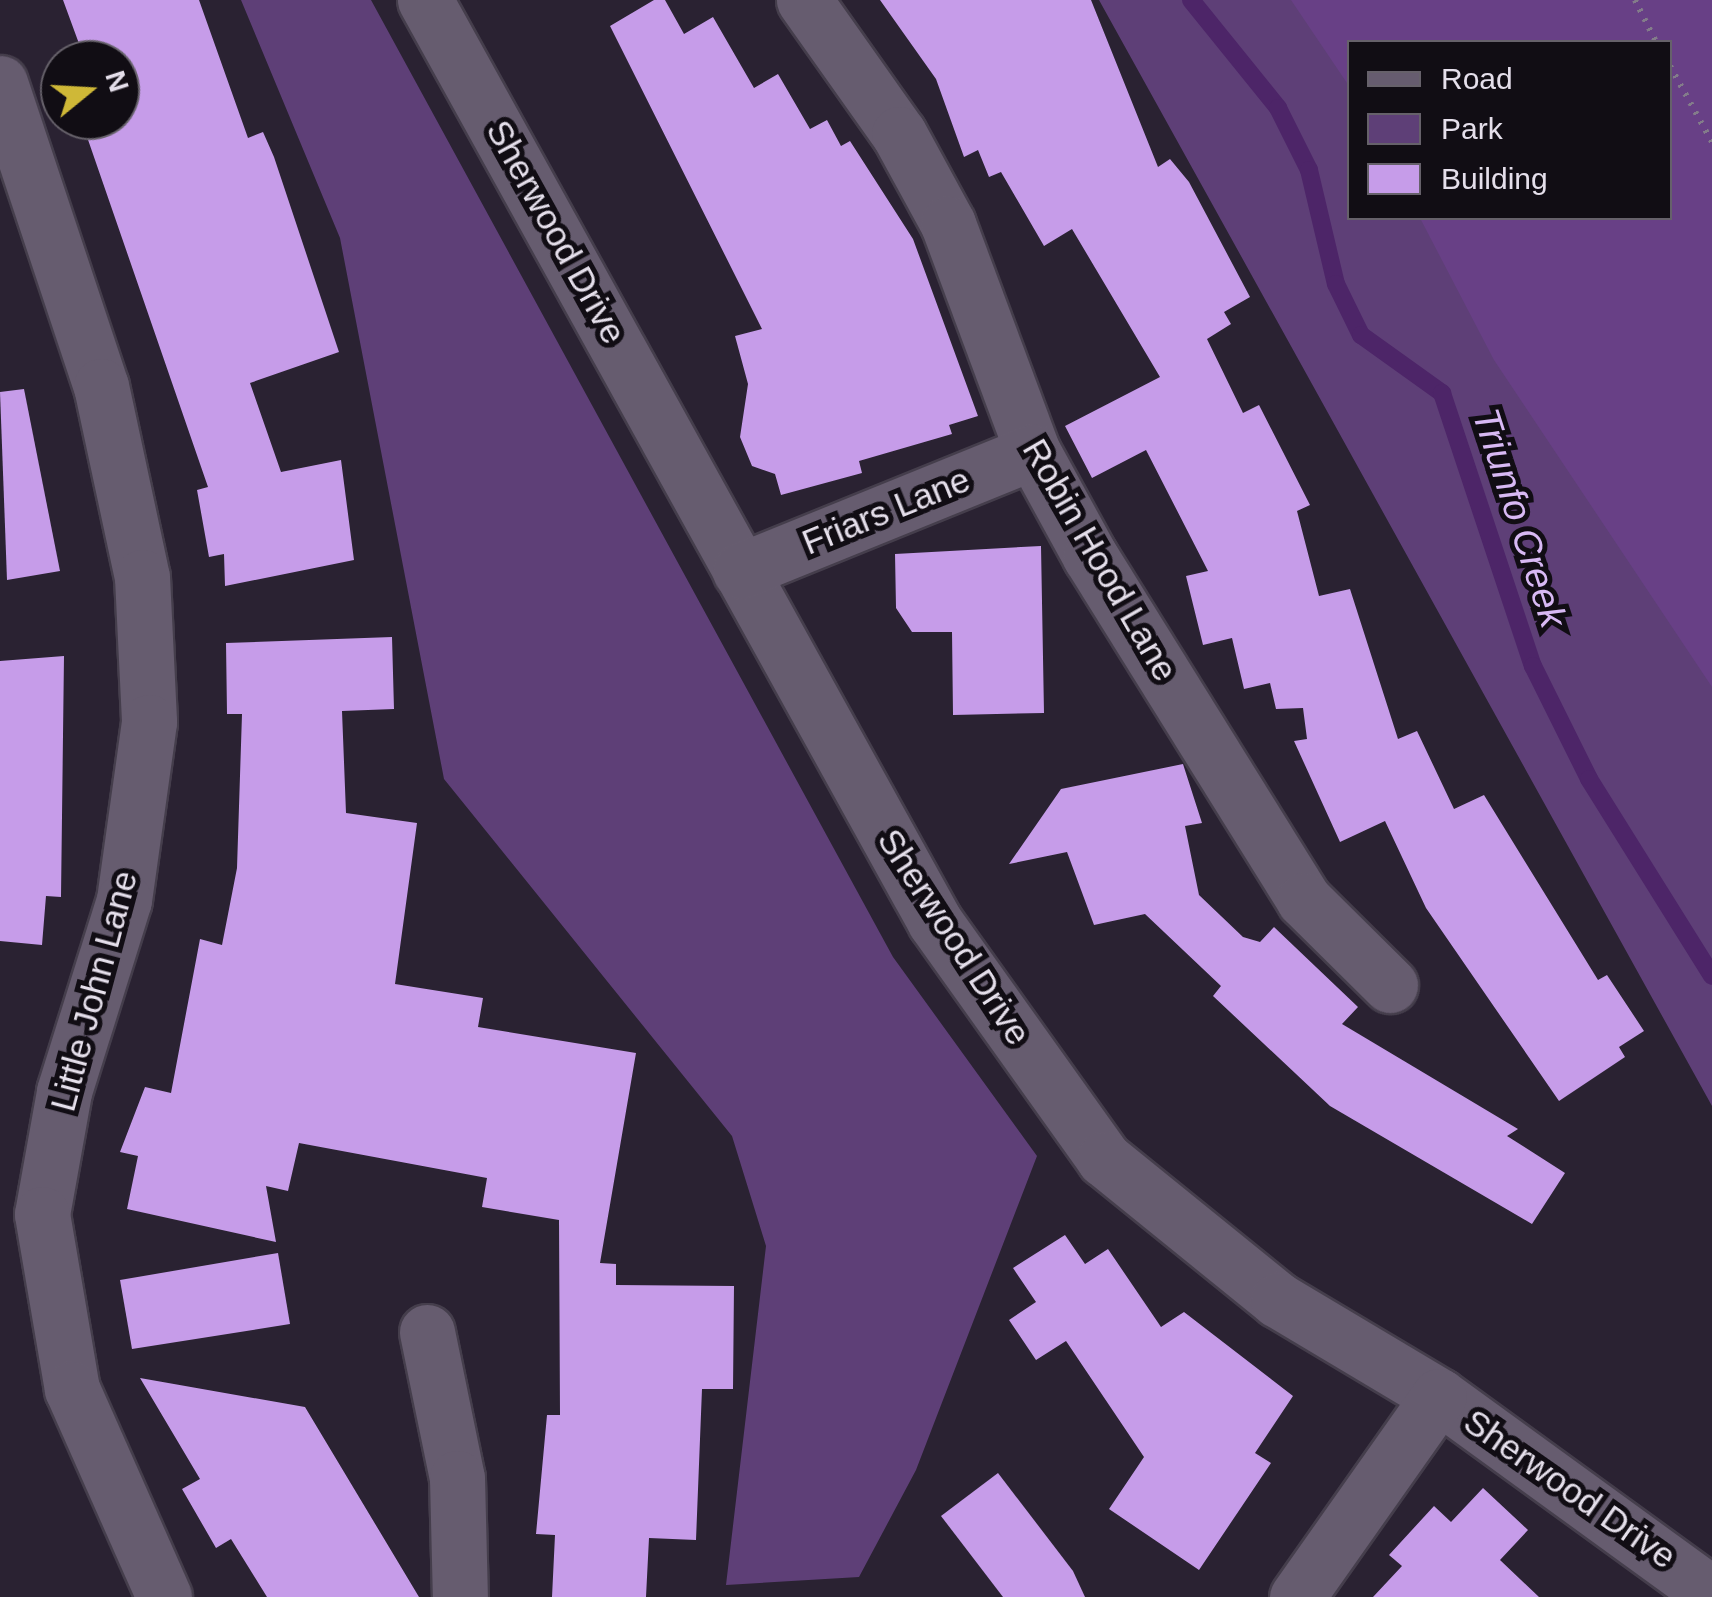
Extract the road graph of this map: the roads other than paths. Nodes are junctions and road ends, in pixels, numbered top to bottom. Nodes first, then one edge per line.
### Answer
1 (425, 0) edge
2 (804, 0) edge
3 (0, 83) edge
4 (1033, 452) junction
5 (740, 571) junction
6 (1390, 985) dead end
7 (427, 1332) dead end
8 (1440, 1396) junction
9 (1712, 1594) edge
10 (164, 1597) edge
11 (460, 1597) edge
12 (1297, 1597) edge

1 - 5 street, Sherwood Drive
2 - 4 street, Robin Hood Lane
3 - 10 street, Little John Lane
4 - 5 street, Friars Lane
4 - 6 street, Robin Hood Lane
5 - 8 street, Sherwood Drive
7 - 11 street
8 - 9 street, Sherwood Drive
8 - 12 street

